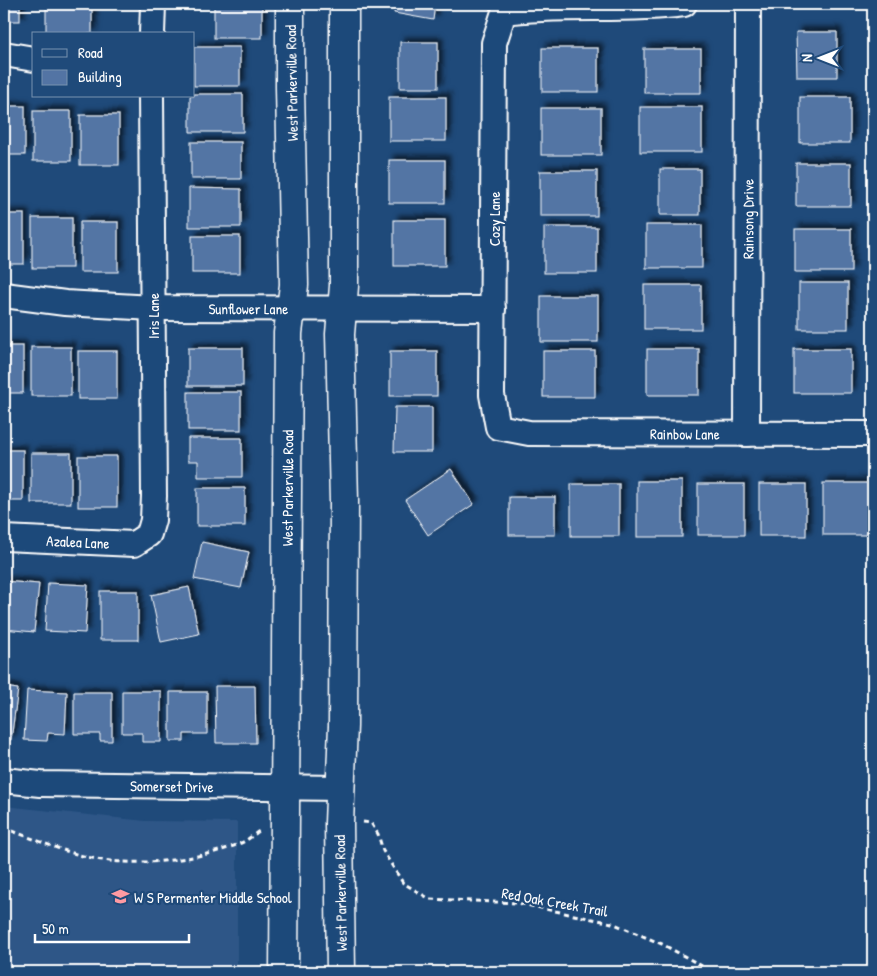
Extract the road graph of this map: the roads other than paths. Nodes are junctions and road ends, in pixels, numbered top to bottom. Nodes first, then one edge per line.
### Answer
1 (153, 4) edge
2 (290, 4) edge
3 (344, 4) edge
4 (684, 4) edge
5 (748, 4) edge
6 (152, 32) edge
7 (4, 54) edge
8 (32, 59) edge
9 (151, 98) edge
10 (4, 295) edge
11 (154, 308) junction
12 (291, 309) junction
13 (494, 309) junction
14 (342, 310) junction
15 (498, 427) joint
16 (747, 434) junction
17 (873, 434) edge
18 (149, 534) joint
19 (4, 538) edge
20 (4, 780) edge
21 (284, 788) junction
22 (340, 788) junction
23 (284, 972) edge
24 (341, 972) edge

1 - 6 street
2 - 12 main road, West Parkerville Road
3 - 14 main road, West Parkerville Road
4 - 13 street, Cozy Lane
5 - 16 street, Rainsong Drive
7 - 8 street
9 - 11 street, Iris Lane
10 - 11 street, Sunflower Lane
11 - 12 street, Sunflower Lane
11 - 18 street, Iris Lane
12 - 14 street, Sunflower Lane
12 - 21 main road, West Parkerville Road
13 - 14 street, Sunflower Lane
13 - 15 street, Cozy Lane
14 - 22 main road, West Parkerville Road
15 - 16 street, Rainbow Lane
16 - 17 street, Rainbow Lane
18 - 19 street, Azalea Lane
20 - 21 street, Somerset Drive
21 - 22 street, Somerset Drive
21 - 23 main road, West Parkerville Road
22 - 24 main road, West Parkerville Road

